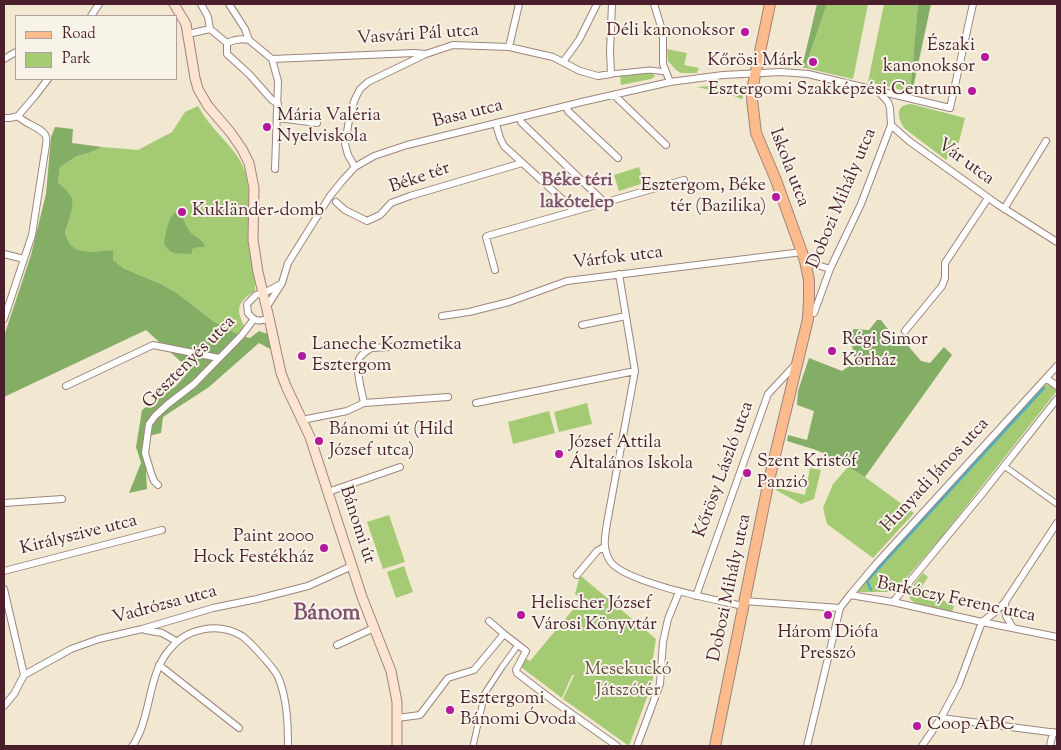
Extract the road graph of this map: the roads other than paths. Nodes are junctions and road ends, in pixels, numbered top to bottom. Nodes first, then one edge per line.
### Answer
1 (99, 4) edge
2 (174, 4) edge
3 (201, 4) edge
4 (230, 4) edge
5 (519, 4) edge
6 (597, 4) edge
7 (612, 4) edge
8 (654, 4) edge
9 (770, 4) edge
10 (973, 4) edge
11 (92, 15) edge
12 (210, 29) junction
13 (188, 34) junction
14 (249, 40) junction
15 (227, 43) junction
16 (509, 48) junction
17 (15, 53) edge
18 (426, 54) junction
19 (4, 59) edge
20 (272, 59) junction
21 (563, 62) junction
22 (666, 72) junction
23 (756, 73) junction
24 (611, 74) junction
25 (47, 80) edge
26 (670, 82) junction
27 (878, 91) junction
28 (614, 95) junction
29 (902, 97) junction
30 (278, 104) junction
31 (567, 106) junction
32 (890, 108) junction
33 (18, 116) junction
34 (520, 117) junction
35 (4, 118) edge
36 (278, 118) junction
37 (317, 122) dead end
38 (496, 124) junction
39 (891, 125) junction
40 (1046, 141) dead end
41 (666, 145) dead end
42 (618, 158) dead end
43 (522, 162) junction
44 (355, 168) junction
45 (275, 169) dead end
46 (684, 180) dead end
47 (988, 198) junction
48 (336, 202) dead end
49 (605, 203) junction
50 (1004, 209) junction
51 (575, 211) junction
52 (1057, 242) edge
53 (4, 254) edge
54 (804, 256) junction
55 (24, 258) junction
56 (830, 269) junction
57 (495, 270) dead end
58 (619, 274) junction
59 (282, 283) junction
60 (262, 293) junction
61 (266, 308) junction
62 (814, 313) dead end
63 (442, 316) dead end
64 (626, 316) junction
65 (269, 318) junction
66 (254, 319) junction
67 (4, 320) edge
68 (582, 325) dead end
69 (905, 331) dead end
70 (444, 344) dead end
71 (219, 358) junction
72 (798, 362) junction
73 (1057, 366) edge
74 (635, 371) junction
75 (1046, 378) junction
76 (66, 386) dead end
77 (1057, 386) edge
78 (448, 397) dead end
79 (1057, 399) edge
80 (364, 403) junction
81 (476, 403) dead end
82 (302, 420) junction
83 (1004, 466) junction
84 (400, 467) dead end
85 (158, 485) dead end
86 (328, 492) junction
87 (62, 499) dead end
88 (4, 503) edge
89 (1057, 504) edge
90 (1057, 523) edge
91 (162, 530) dead end
92 (604, 547) junction
93 (352, 566) junction
94 (4, 571) edge
95 (577, 575) dead end
96 (4, 589) edge
97 (679, 592) junction
98 (850, 595) junction
99 (696, 596) junction
100 (893, 602) junction
101 (1005, 602) junction
102 (744, 604) junction
103 (840, 608) junction
104 (488, 621) dead end
105 (982, 622) junction
106 (374, 628) junction
107 (1012, 628) junction
108 (142, 629) junction
109 (504, 634) junction
110 (1057, 637) edge
111 (176, 641) junction
112 (337, 645) dead end
113 (518, 645) junction
114 (159, 665) junction
115 (24, 675) junction
116 (4, 706) edge
117 (397, 718) junction
118 (941, 718) junction
119 (239, 728) dead end
120 (1055, 732) edge
121 (134, 746) edge
122 (288, 746) edge
123 (397, 746) edge
124 (473, 746) edge
125 (617, 746) edge
126 (637, 746) edge
127 (715, 746) edge
128 (806, 746) edge
129 (922, 746) edge
130 (1050, 746) edge

1 - 11 street
2 - 13 main road, Bánomi út
3 - 12 street
4 - 14 street
5 - 16 street
6 - 21 street
7 - 24 street
8 - 22 street
9 - 23 main road, Iskola utca
10 - 29 street, Basa utca
12 - 13 street
12 - 15 street
13 - 60 main road, Bánomi út
14 - 15 street
14 - 20 street
15 - 30 street
16 - 18 street, Vasvári Pál utca
16 - 21 street, Vasvári Pál utca
17 - 19 street
18 - 20 street, Vasvári Pál utca
18 - 44 street
20 - 30 street
21 - 24 street, Vasvári Pál utca
22 - 24 street
22 - 26 street
23 - 26 street, Basa utca
23 - 27 street, Basa utca
23 - 54 main road, Iskola utca
25 - 33 street
26 - 28 street, Basa utca
27 - 29 street, Basa utca
27 - 32 street
28 - 31 street, Basa utca
28 - 41 street
29 - 32 street
30 - 36 street
31 - 34 street, Basa utca
31 - 42 street
32 - 39 street
33 - 35 street
33 - 55 street
34 - 38 street, Basa utca
34 - 49 street
36 - 37 street
36 - 45 street
38 - 43 street
38 - 44 street, Basa utca
39 - 47 street, Vár utca
39 - 56 street, Dobozi Mihály utca
40 - 50 street
43 - 48 street, Béke tér
43 - 51 street
44 - 59 street, Basa utca
46 - 49 street
47 - 50 street, Vár utca
47 - 69 street
49 - 51 street
50 - 52 street, Vár utca
51 - 57 street
53 - 55 street
54 - 56 street
54 - 58 street, Várfok utca
54 - 72 main road, Dobozi Mihály utca
55 - 67 street
56 - 62 street, Dobozi Mihály utca
58 - 63 street, Várfok utca
58 - 64 street
59 - 60 street
59 - 61 street, Basa utca
60 - 61 main road, Bánomi út
60 - 66 street
61 - 65 main road, Bánomi út
64 - 68 street
64 - 74 street
65 - 66 street
65 - 82 main road, Bánomi út
66 - 71 street, Gesztenyés utca
70 - 80 street
71 - 76 street
71 - 85 street, Gesztenyés utca
72 - 99 street, Kőrösy László utca
72 - 102 main road, Dobozi Mihály utca
73 - 75 street, Hunyadi János utca
74 - 81 street
74 - 92 street
75 - 77 street
75 - 98 street, Hunyadi János utca
78 - 80 street
79 - 83 street
80 - 82 street
82 - 86 main road, Bánomi út
83 - 89 street
83 - 100 street
84 - 86 street
86 - 93 main road, Bánomi út
87 - 88 street
90 - 101 street
91 - 94 street, Királyszive utca
92 - 95 street
92 - 97 street
93 - 106 main road, Bánomi út
93 - 108 street, Vadrózsa utca
96 - 115 street
97 - 99 street
97 - 126 street
98 - 100 street, Barkóczy Ferenc utca
98 - 103 street, Hunyadi János utca
99 - 102 street
100 - 105 street, Barkóczy Ferenc utca
101 - 105 street
101 - 107 street
102 - 103 street
102 - 127 main road, Dobozi Mihály utca
103 - 128 street
104 - 109 street
105 - 107 street, Barkóczy Ferenc utca
105 - 118 street
106 - 112 street
106 - 117 main road, Bánomi út
107 - 110 street, Barkóczy Ferenc utca
108 - 111 street
108 - 115 street, Vadrózsa utca
109 - 113 street
109 - 117 street
111 - 114 street
111 - 122 street
113 - 124 street
113 - 125 street
114 - 119 street
114 - 121 street
115 - 116 street
117 - 123 main road, Bánomi út
118 - 120 street
118 - 129 street
120 - 130 street

